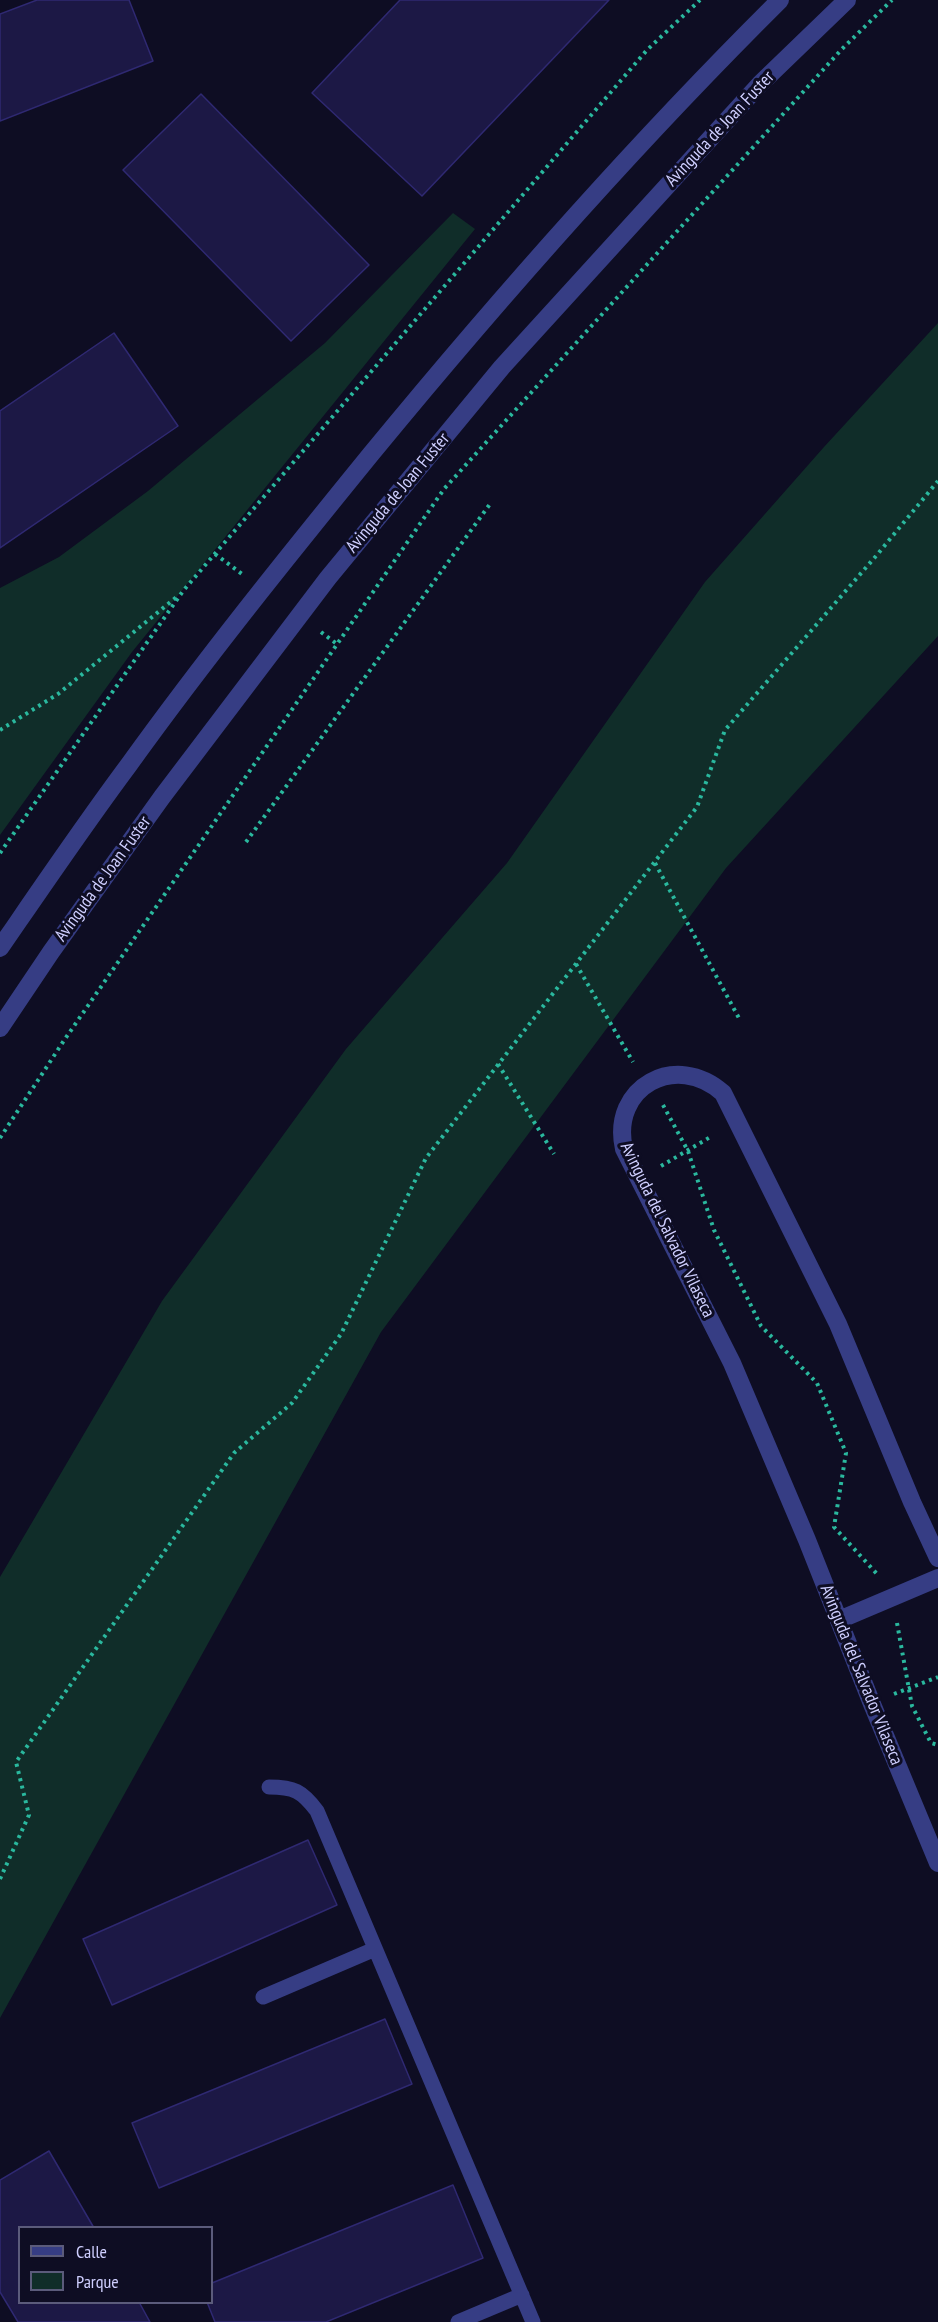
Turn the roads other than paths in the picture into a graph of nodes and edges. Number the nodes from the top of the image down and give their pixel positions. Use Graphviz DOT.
graph roads {
  1 [pos="780,0"];
  2 [pos="847,0"];
  3 [pos="0,948"];
  4 [pos="0,1028"];
  5 [pos="938,1558"];
  6 [pos="938,1578"];
  7 [pos="839,1620"];
  8 [pos="269,1786"];
  9 [pos="938,1863"];
  10 [pos="375,1949"];
  11 [pos="263,1997"];
  12 [pos="522,2295"];
  13 [pos="458,2322"];
  14 [pos="533,2322"];
  1 -- 3 [label="street"];
  2 -- 4 [label="street, Avinguda de Joan Fuster"];
  5 -- 7 [label="street, Avinguda del Salvador Vilaseca"];
  6 -- 7 [label="street"];
  7 -- 9 [label="street, Avinguda del Salvador Vilaseca"];
  8 -- 10 [label="lane"];
  10 -- 11 [label="lane"];
  10 -- 12 [label="lane"];
  12 -- 13 [label="lane"];
  12 -- 14 [label="lane"];
}
